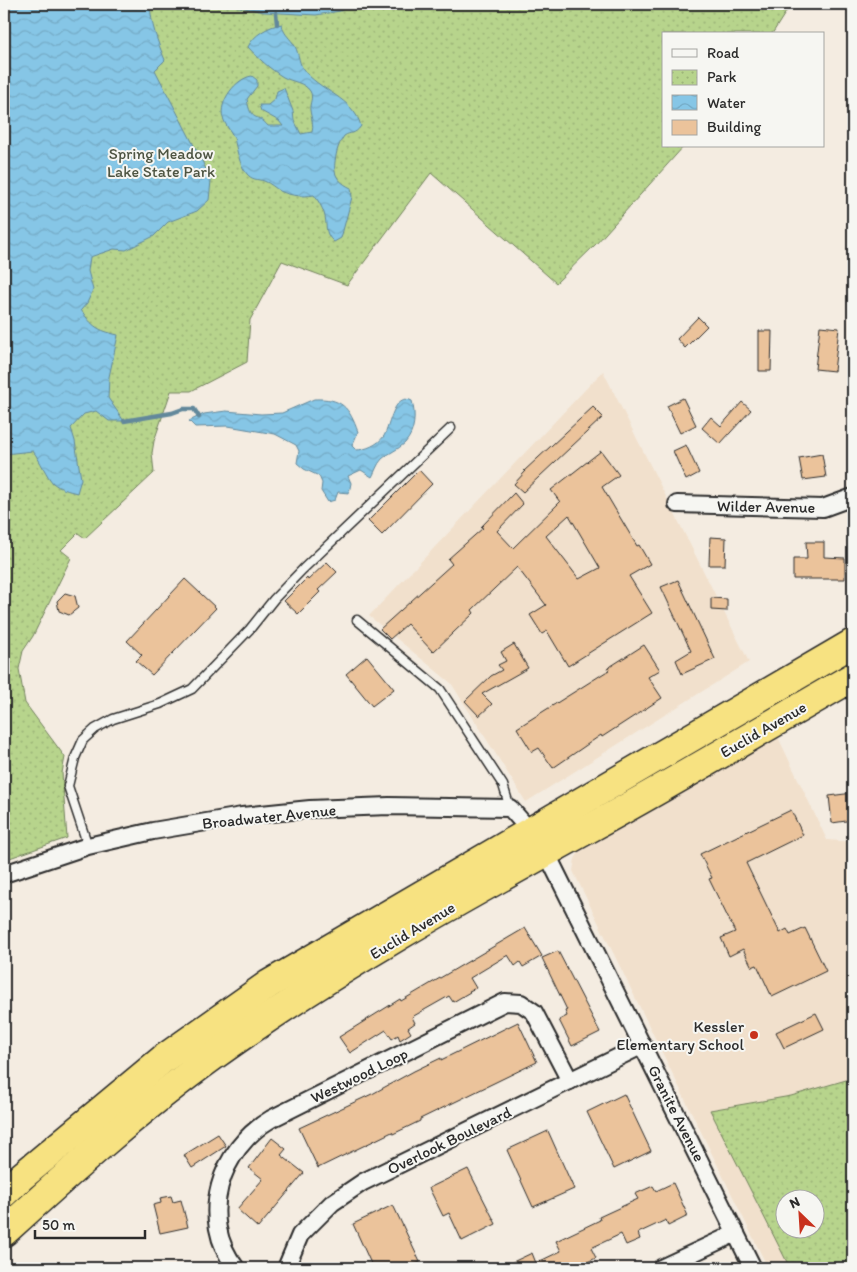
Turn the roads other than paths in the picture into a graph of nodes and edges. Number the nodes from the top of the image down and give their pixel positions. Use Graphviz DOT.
graph roads {
  1 [pos="451,428"];
  2 [pos="853,497"];
  3 [pos="677,504"];
  4 [pos="357,620"];
  5 [pos="853,643"];
  6 [pos="853,677"];
  7 [pos="510,808"];
  8 [pos="539,842"];
  9 [pos="88,846"];
  10 [pos="4,874"];
  11 [pos="643,1045"];
  12 [pos="570,1081"];
  13 [pos="4,1193"];
  14 [pos="4,1232"];
  15 [pos="736,1233"];
  16 [pos="236,1268"];
  17 [pos="286,1268"];
  18 [pos="662,1268"];
  19 [pos="753,1268"];
  1 -- 9 [label="lane"];
  2 -- 3 [label="street, Wilder Avenue"];
  4 -- 7 [label="lane"];
  5 -- 8 [label="highway, Euclid Avenue"];
  6 -- 8 [label="highway, Euclid Avenue"];
  7 -- 8 [label="street"];
  7 -- 9 [label="street, Broadwater Avenue"];
  8 -- 11 [label="street, Granite Avenue"];
  8 -- 13 [label="highway, Euclid Avenue"];
  8 -- 14 [label="highway, Euclid Avenue"];
  9 -- 10 [label="street, Broadwater Avenue"];
  11 -- 12 [label="street, Overlook Boulevard"];
  11 -- 15 [label="street, Granite Avenue"];
  12 -- 16 [label="street, Westwood Loop"];
  12 -- 17 [label="street, Overlook Boulevard"];
  15 -- 18 [label="street"];
  15 -- 19 [label="street, Granite Avenue"];
}
